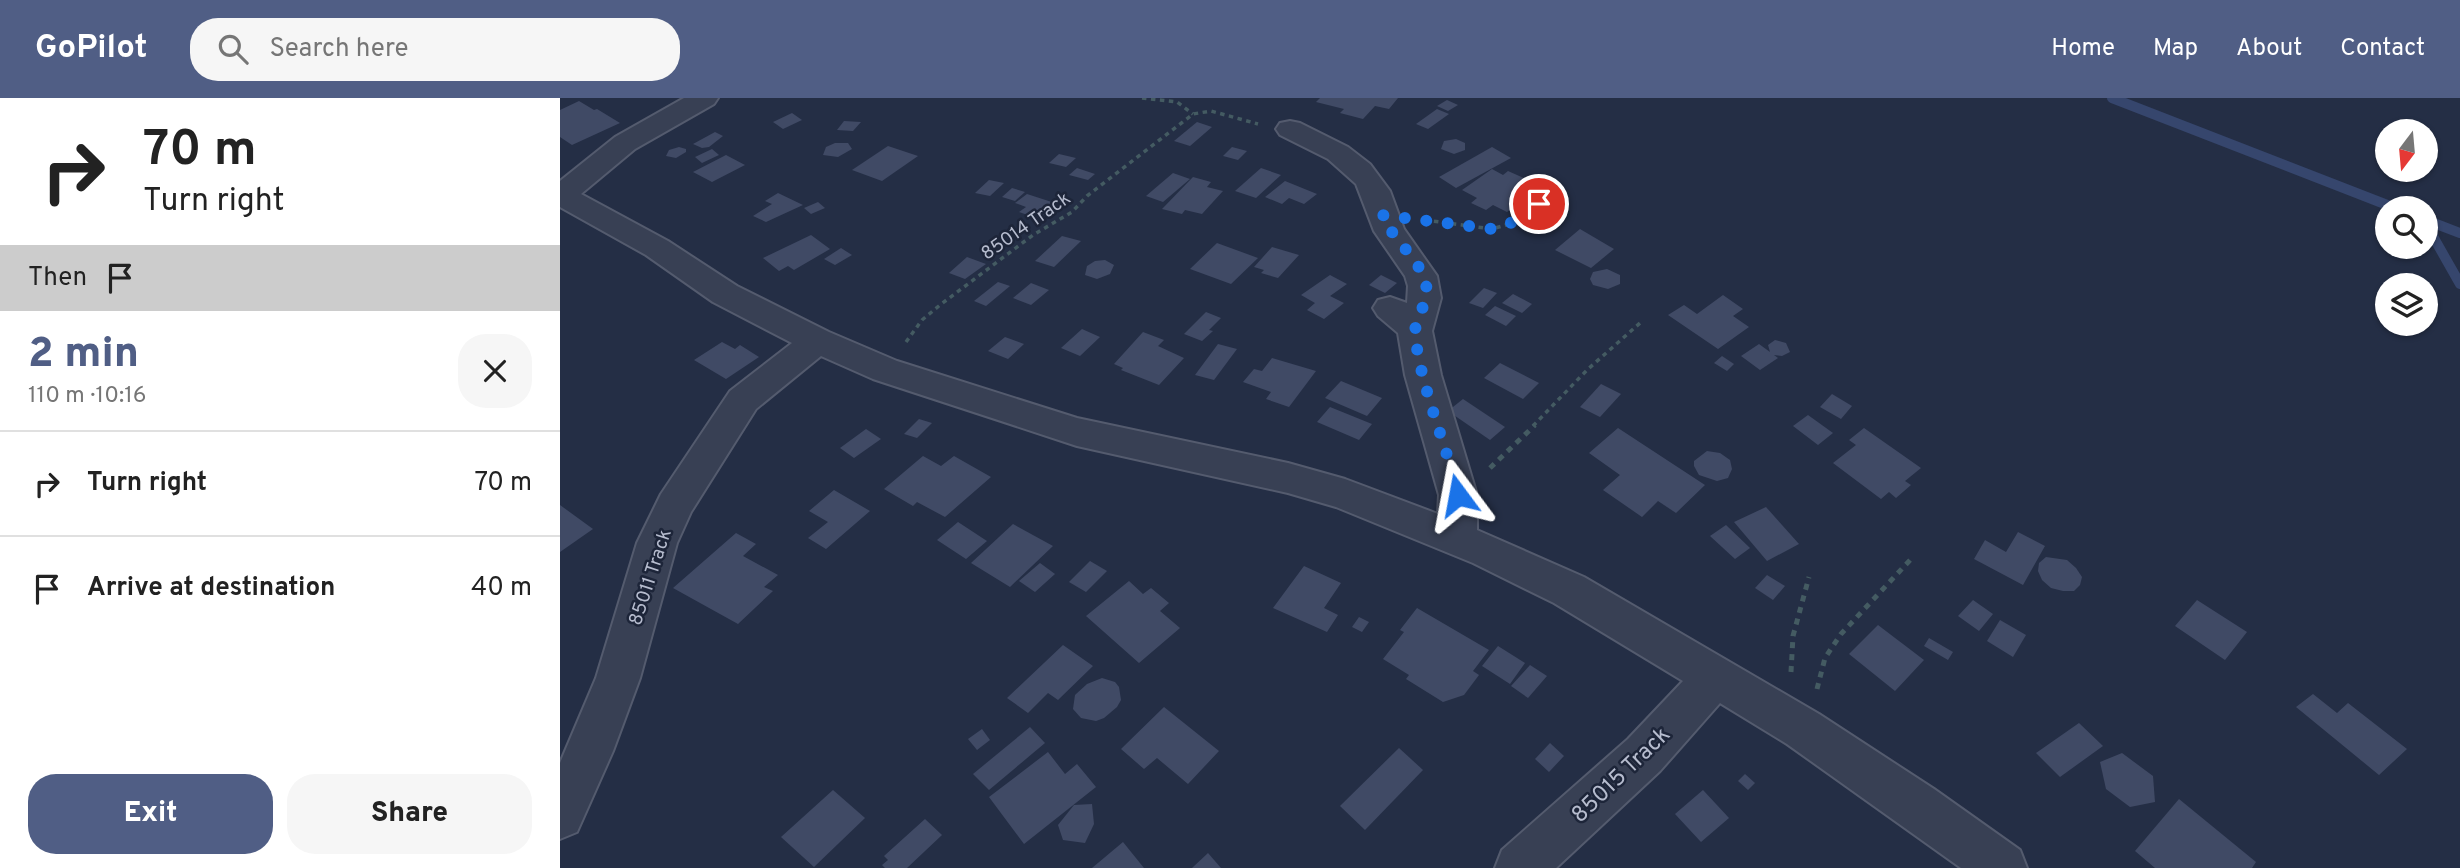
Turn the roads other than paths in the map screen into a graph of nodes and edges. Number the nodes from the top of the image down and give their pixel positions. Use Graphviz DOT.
graph roads {
  1 [pos="704,98"];
  2 [pos="1290,130"];
  3 [pos="560,196"];
  4 [pos="817,341"];
  5 [pos="1457,538"];
  6 [pos="1716,676"];
  7 [pos="560,815"];
  8 [pos="1520,868"];
  9 [pos="2003,868"];
  1 -- 3 [label="street"];
  2 -- 5 [label="street"];
  3 -- 4 [label="street"];
  4 -- 5 [label="street"];
  4 -- 7 [label="street, 85011 Track"];
  5 -- 6 [label="street"];
  6 -- 8 [label="street, 85015 Track"];
  6 -- 9 [label="street"];
}
